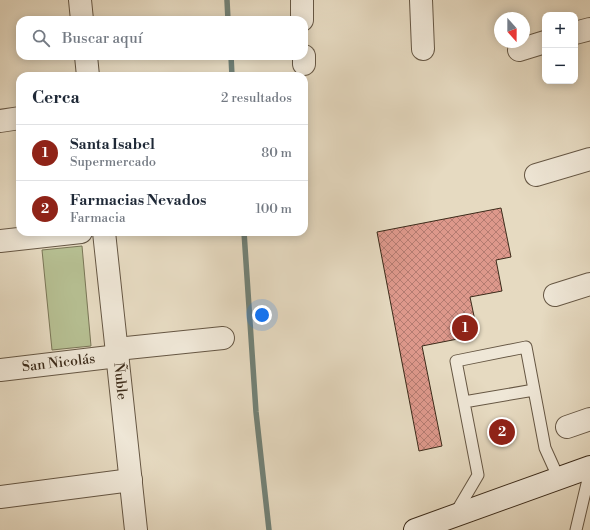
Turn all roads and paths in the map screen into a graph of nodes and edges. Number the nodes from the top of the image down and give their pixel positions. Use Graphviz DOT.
graph roads {
  1 [pos="80,0"];
  2 [pos="302,0"];
  3 [pos="421,0"];
  4 [pos="82,16"];
  5 [pos="302,16"];
  6 [pos="590,29"];
  7 [pos="578,32"];
  8 [pos="542,43"];
  9 [pos="423,49"];
  10 [pos="519,50"];
  11 [pos="86,60"];
  12 [pos="88,72"];
  13 [pos="16,119"];
  14 [pos="0,121"];
  15 [pos="590,159"];
  16 [pos="536,175"];
  17 [pos="45,236"];
  18 [pos="104,236"];
  19 [pos="0,241"];
  20 [pos="590,284"];
  21 [pos="555,295"];
  22 [pos="223,338"];
  23 [pos="117,352"];
  24 [pos="0,370"];
  25 [pos="534,390"];
  26 [pos="464,402"];
  27 [pos="590,419"];
  28 [pos="567,427"];
  29 [pos="590,467"];
  30 [pos="590,471"];
  31 [pos="559,479"];
  32 [pos="131,480"];
  33 [pos="0,497"];
  34 [pos="454,516"];
  35 [pos="136,530"];
  36 [pos="415,530"];
  37 [pos="576,530"];
  1 -- 4 [label="street"];
  2 -- 5 [label="street"];
  3 -- 9 [label="street"];
  6 -- 7 [label="street"];
  8 -- 10 [label="street"];
  11 -- 12 [label="street"];
  13 -- 14 [label="street"];
  15 -- 16 [label="street"];
  17 -- 19 [label="street"];
  18 -- 23 [label="street, Ñuble"];
  20 -- 21 [label="street"];
  22 -- 23 [label="street, San Nicolás"];
  23 -- 24 [label="street, San Nicolás"];
  23 -- 32 [label="street, Ñuble"];
  25 -- 26 [label="lane"];
  25 -- 26 [label="lane"];
  25 -- 31 [label="lane"];
  26 -- 34 [label="lane"];
  27 -- 28 [label="street"];
  29 -- 31 [label="street"];
  30 -- 37 [label="lane"];
  31 -- 34 [label="street"];
  32 -- 33 [label="street"];
  32 -- 35 [label="street, Ñuble"];
  34 -- 36 [label="street"];
}
